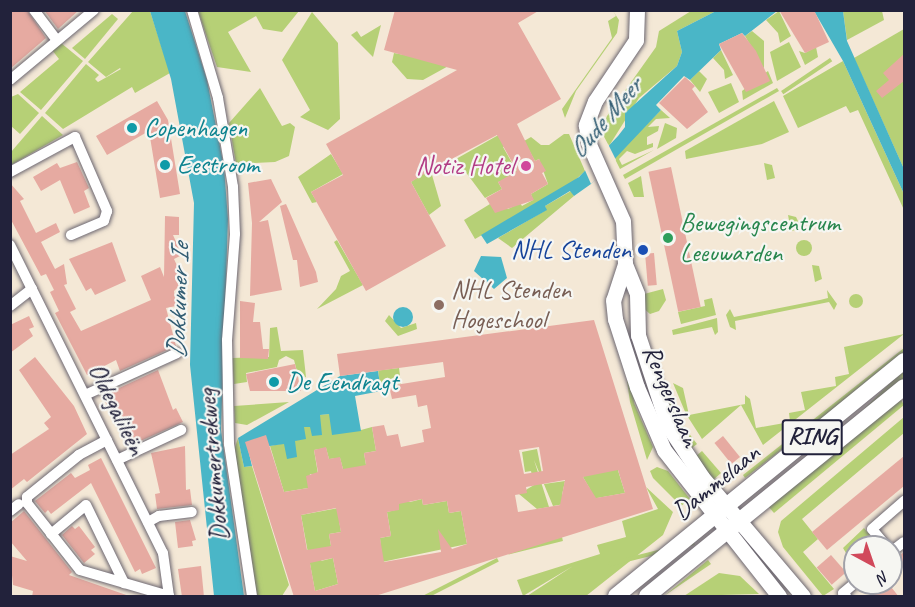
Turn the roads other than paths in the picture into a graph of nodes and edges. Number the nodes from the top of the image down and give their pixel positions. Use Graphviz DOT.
graph roads {
  1 [pos="34,10"];
  2 [pos="94,10"];
  3 [pos="192,10"];
  4 [pos="637,10"];
  5 [pos="57,40"];
  6 [pos="11,78"];
  7 [pos="10,172"];
  8 [pos="70,235"];
  9 [pos="10,245"];
  10 [pos="625,264"];
  11 [pos="32,289"];
  12 [pos="10,306"];
  13 [pos="177,353"];
  14 [pos="904,362"];
  15 [pos="652,382"];
  16 [pos="637,387"];
  17 [pos="904,387"];
  18 [pos="85,395"];
  19 [pos="181,430"];
  20 [pos="107,440"];
  21 [pos="117,460"];
  22 [pos="904,501"];
  23 [pos="18,505"];
  24 [pos="721,511"];
  25 [pos="192,512"];
  26 [pos="148,522"];
  27 [pos="734,526"];
  28 [pos="51,534"];
  29 [pos="877,535"];
  30 [pos="124,583"];
  31 [pos="169,596"];
  32 [pos="252,597"];
  33 [pos="616,597"];
  34 [pos="647,597"];
  35 [pos="779,597"];
  36 [pos="802,597"];
  1 -- 5 [label="street"];
  2 -- 5 [label="street"];
  3 -- 32 [label="street, Dokkumertrekweg"];
  4 -- 10 [label="street, Rengerslaan"];
  5 -- 6 [label="street"];
  7 -- 8 [label="street"];
  9 -- 11 [label="street, Oldegalileën"];
  10 -- 15 [label="street, Rengerslaan"];
  10 -- 16 [label="street, Rengerslaan"];
  11 -- 12 [label="street"];
  11 -- 18 [label="street, Oldegalileën"];
  13 -- 18 [label="street"];
  14 -- 24 [label="main road, Dammelaan / RING"];
  15 -- 16 [label="street"];
  15 -- 24 [label="street, Rengerslaan"];
  16 -- 24 [label="street, Rengerslaan"];
  17 -- 27 [label="main road, Dammelaan / RING"];
  18 -- 20 [label="street, Oldegalileën"];
  19 -- 21 [label="street"];
  20 -- 21 [label="street, Oldegalileën"];
  20 -- 23 [label="street"];
  21 -- 26 [label="street, Oldegalileën"];
  22 -- 29 [label="street"];
  23 -- 28 [label="street"];
  24 -- 27 [label="street, Rengerslaan"];
  24 -- 33 [label="main road, Dammelaan / RING"];
  25 -- 26 [label="street"];
  26 -- 31 [label="street, Oldegalileën"];
  27 -- 34 [label="main road, Dammelaan / RING"];
  27 -- 35 [label="street"];
  27 -- 36 [label="street"];
  28 -- 30 [label="street"];
  28 -- 30 [label="street"];
  30 -- 31 [label="street"];
}
